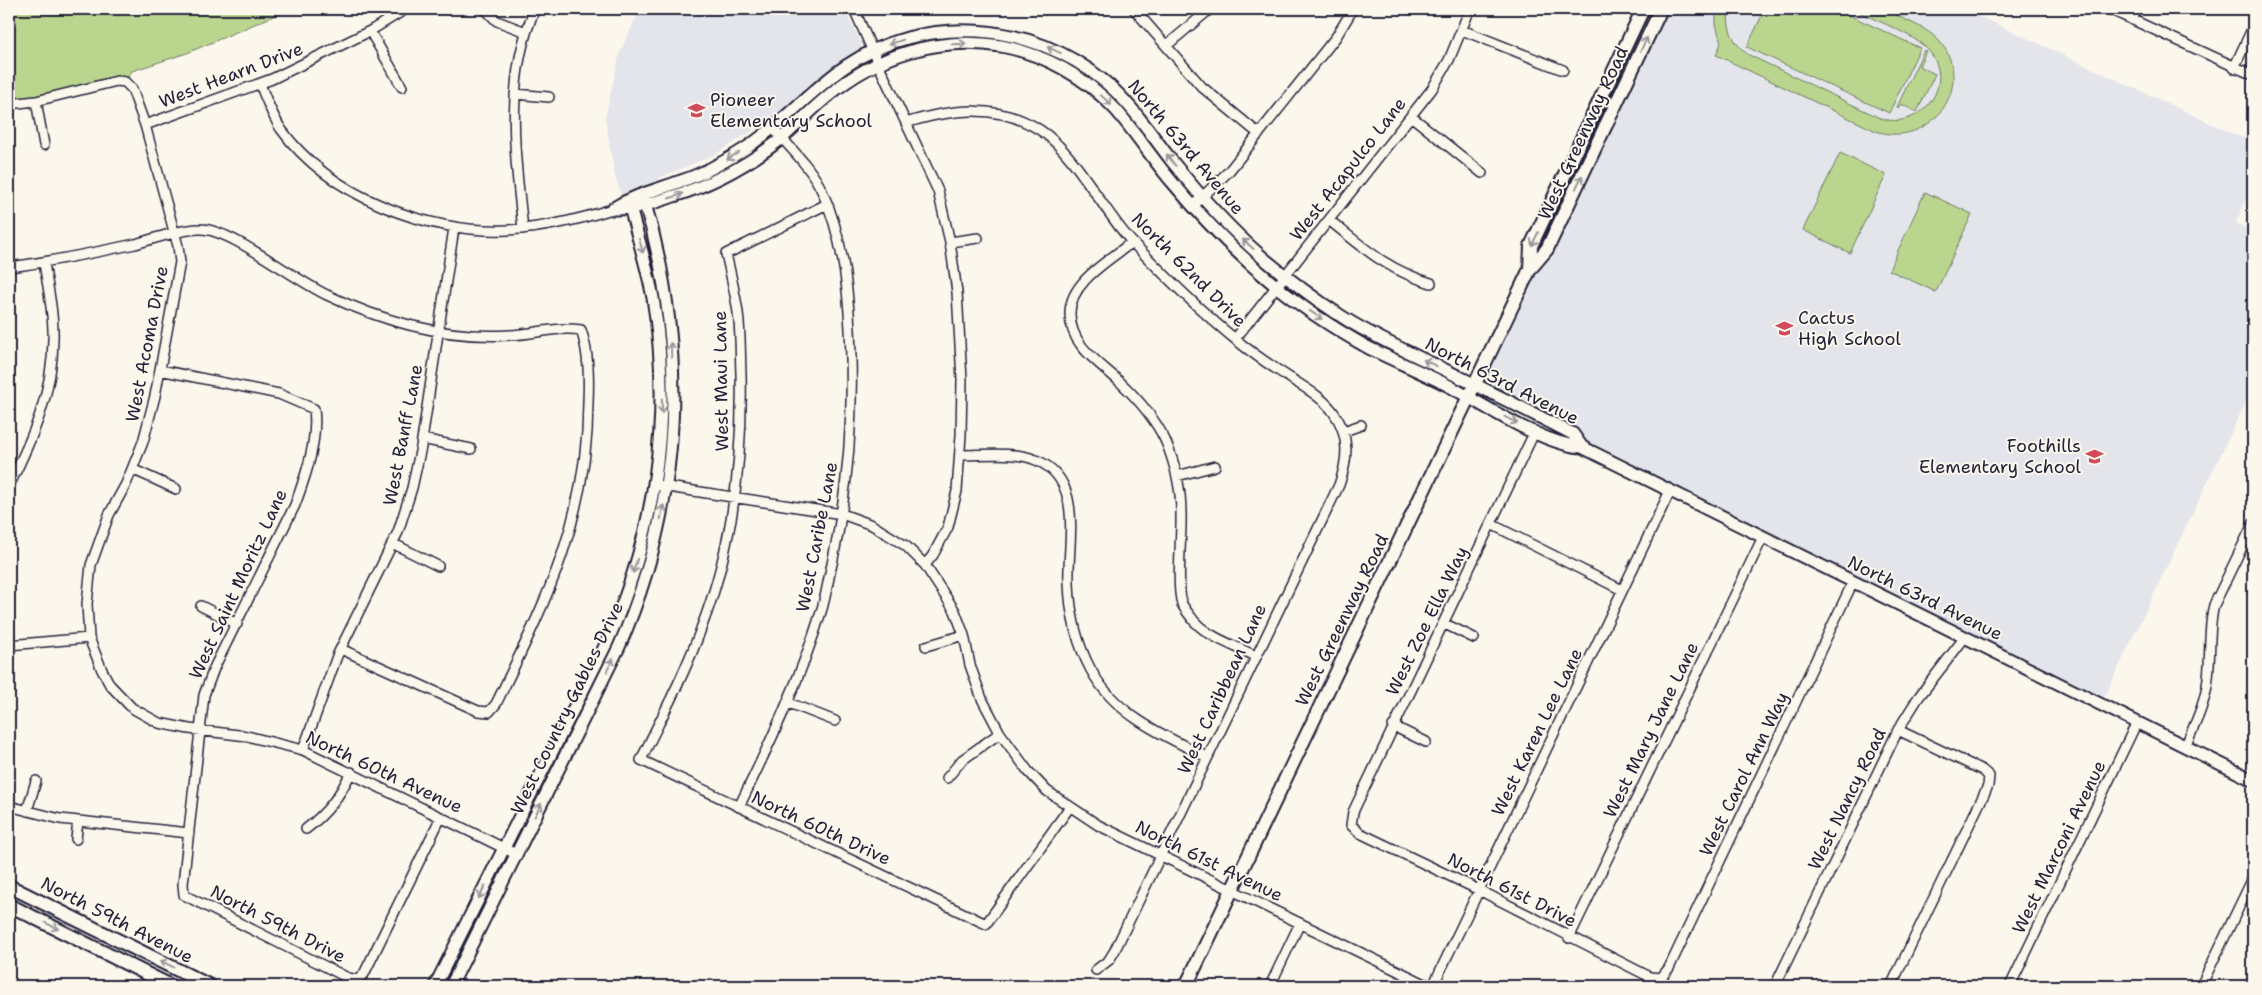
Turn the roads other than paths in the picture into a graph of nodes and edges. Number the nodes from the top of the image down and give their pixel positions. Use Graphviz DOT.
graph roads {
  1 [pos="406,9"];
  2 [pos="485,9"];
  3 [pos="535,9"];
  4 [pos="854,9"];
  5 [pos="1134,9"];
  6 [pos="1210,9"];
  7 [pos="1353,9"];
  8 [pos="1470,9"];
  9 [pos="1643,9"];
  10 [pos="1661,9"];
  11 [pos="2109,9"];
  12 [pos="2137,9"];
  13 [pos="2132,20"];
  14 [pos="2253,27"];
  15 [pos="1462,30"];
  16 [pos="370,31"];
  17 [pos="526,32"];
  18 [pos="1166,46"];
  19 [pos="874,50"];
  20 [pos="878,63"];
  21 [pos="1615,68"];
  22 [pos="2234,68"];
  23 [pos="1563,70"];
  24 [pos="2253,75"];
  25 [pos="831,77"];
  26 [pos="1627,80"];
  27 [pos="260,84"];
  28 [pos="402,87"];
  29 [pos="839,88"];
  30 [pos="515,94"];
  31 [pos="549,97"];
  32 [pos="36,101"];
  33 [pos="9,104"];
  34 [pos="1411,116"];
  35 [pos="906,123"];
  36 [pos="146,125"];
  37 [pos="773,128"];
  38 [pos="1259,134"];
  39 [pos="782,138"];
  40 [pos="44,145"];
  41 [pos="1482,173"];
  42 [pos="642,194"];
  43 [pos="1202,197"];
  44 [pos="630,204"];
  45 [pos="827,204"];
  46 [pos="645,206"];
  47 [pos="1192,206"];
  48 [pos="612,209"];
  49 [pos="1329,220"];
  50 [pos="454,228"];
  51 [pos="523,228"];
  52 [pos="175,234"];
  53 [pos="978,238"];
  54 [pos="950,242"];
  55 [pos="1132,242"];
  56 [pos="44,263"];
  57 [pos="9,267"];
  58 [pos="1530,269"];
  59 [pos="1285,275"];
  60 [pos="1431,283"];
  61 [pos="1276,286"];
  62 [pos="438,331"];
  63 [pos="1235,339"];
  64 [pos="160,370"];
  65 [pos="1474,384"];
  66 [pos="1468,397"];
  67 [pos="1362,425"];
  68 [pos="1344,431"];
  69 [pos="1535,431"];
  70 [pos="422,439"];
  71 [pos="1582,447"];
  72 [pos="471,449"];
  73 [pos="960,455"];
  74 [pos="1215,466"];
  75 [pos="132,469"];
  76 [pos="1177,476"];
  77 [pos="655,485"];
  78 [pos="9,486"];
  79 [pos="667,487"];
  80 [pos="176,489"];
  81 [pos="1670,491"];
  82 [pos="736,498"];
  83 [pos="842,514"];
  84 [pos="1491,524"];
  85 [pos="2253,524"];
  86 [pos="1763,537"];
  87 [pos="392,543"];
  88 [pos="925,565"];
  89 [pos="438,566"];
  90 [pos="1854,582"];
  91 [pos="1622,590"];
  92 [pos="201,606"];
  93 [pos="1443,623"];
  94 [pos="237,624"];
  95 [pos="964,635"];
  96 [pos="1965,637"];
  97 [pos="89,638"];
  98 [pos="1474,638"];
  99 [pos="9,645"];
  100 [pos="926,646"];
  101 [pos="341,649"];
  102 [pos="1255,656"];
  103 [pos="788,703"];
  104 [pos="835,721"];
  105 [pos="2137,722"];
  106 [pos="1393,726"];
  107 [pos="200,730"];
  108 [pos="1898,730"];
  109 [pos="1000,733"];
  110 [pos="1426,742"];
  111 [pos="2185,746"];
  112 [pos="303,750"];
  113 [pos="1208,757"];
  114 [pos="641,760"];
  115 [pos="351,772"];
  116 [pos="947,778"];
  117 [pos="2253,780"];
  118 [pos="36,781"];
  119 [pos="9,806"];
  120 [pos="739,807"];
  121 [pos="1069,808"];
  122 [pos="27,811"];
  123 [pos="441,817"];
  124 [pos="78,821"];
  125 [pos="1351,825"];
  126 [pos="306,829"];
  127 [pos="189,833"];
  128 [pos="76,839"];
  129 [pos="504,848"];
  130 [pos="516,854"];
  131 [pos="1161,855"];
  132 [pos="2253,878"];
  133 [pos="9,886"];
  134 [pos="1232,889"];
  135 [pos="1479,890"];
  136 [pos="184,895"];
  137 [pos="9,905"];
  138 [pos="1300,922"];
  139 [pos="1569,938"];
  140 [pos="1096,970"];
  141 [pos="1661,978"];
  142 [pos="171,986"];
  143 [pos="210,986"];
  144 [pos="435,986"];
  145 [pos="450,986"];
  146 [pos="1186,986"];
  147 [pos="1270,986"];
  148 [pos="1429,986"];
  149 [pos="1433,986"];
  150 [pos="1775,986"];
  151 [pos="1891,986"];
  152 [pos="2010,986"];
  153 [pos="2201,986"];
  1 -- 16 [label="street, West Hearn Drive"];
  2 -- 17 [label="street"];
  3 -- 17 [label="street"];
  4 -- 19 [label="street"];
  5 -- 18 [label="street"];
  6 -- 18 [label="street"];
  7 -- 38 [label="street"];
  8 -- 15 [label="street, West Acapulco Lane"];
  9 -- 21 [label="main road, West Greenway Road"];
  26 -- 10 [label="main road, West Greenway Road, one-way"];
  11 -- 13 [label="street"];
  12 -- 13 [label="street"];
  13 -- 22 [label="street"];
  14 -- 22 [label="street"];
  15 -- 23 [label="street"];
  15 -- 34 [label="street, West Acapulco Lane"];
  16 -- 27 [label="street, West Hearn Drive"];
  16 -- 28 [label="street"];
  17 -- 30 [label="street"];
  18 -- 38 [label="street"];
  19 -- 20 [label="street"];
  19 -- 25 [label="street, North 63rd Avenue"];
  43 -- 19 [label="street, North 63rd Avenue, one-way"];
  20 -- 29 [label="street, North 63rd Avenue"];
  20 -- 35 [label="street"];
  20 -- 47 [label="street, North 63rd Avenue, one-way"];
  21 -- 26 [label="main road"];
  21 -- 58 [label="main road, West Greenway Road, one-way"];
  22 -- 24 [label="street"];
  25 -- 29 [label="street"];
  25 -- 37 [label="street, North 63rd Avenue"];
  58 -- 26 [label="main road, West Greenway Road, one-way"];
  27 -- 36 [label="street, West Hearn Drive"];
  27 -- 50 [label="street, North 63rd Avenue"];
  29 -- 39 [label="street, North 63rd Avenue"];
  30 -- 31 [label="street"];
  30 -- 51 [label="street"];
  32 -- 33 [label="street"];
  32 -- 36 [label="street, West Acoma Drive"];
  32 -- 40 [label="street"];
  34 -- 41 [label="street"];
  34 -- 49 [label="street, West Acapulco Lane"];
  35 -- 54 [label="street"];
  35 -- 55 [label="street, North 62nd Drive"];
  36 -- 52 [label="street, West Acoma Drive"];
  37 -- 39 [label="street, West Caribe Lane"];
  37 -- 42 [label="street, North 63rd Avenue, one-way"];
  38 -- 43 [label="street"];
  39 -- 45 [label="street, West Caribe Lane"];
  46 -- 39 [label="street, North 63rd Avenue, one-way"];
  42 -- 44 [label="street, North 63rd Avenue"];
  42 -- 46 [label="street, West Country Gables Drive"];
  43 -- 47 [label="street"];
  59 -- 43 [label="street, North 63rd Avenue, one-way"];
  44 -- 46 [label="street, North 63rd Avenue"];
  44 -- 48 [label="street, North 63rd Avenue"];
  44 -- 77 [label="street, West Country Gables Drive, one-way"];
  45 -- 82 [label="street, West Maui Lane"];
  45 -- 83 [label="street, West Caribe Lane"];
  79 -- 46 [label="street, West Country Gables Drive, one-way"];
  47 -- 61 [label="street, North 63rd Avenue"];
  48 -- 51 [label="street, North 63rd Avenue"];
  49 -- 59 [label="street, West Acapulco Lane"];
  49 -- 60 [label="street"];
  50 -- 51 [label="street, North 63rd Avenue"];
  50 -- 62 [label="street, West Banff Lane"];
  52 -- 56 [label="street"];
  52 -- 62 [label="street"];
  52 -- 64 [label="street, West Acoma Drive"];
  53 -- 54 [label="street"];
  54 -- 73 [label="street"];
  55 -- 63 [label="street, North 62nd Drive"];
  55 -- 76 [label="street"];
  56 -- 57 [label="street"];
  56 -- 78 [label="street"];
  58 -- 65 [label="main road, West Greenway Road"];
  59 -- 61 [label="street, West Acapulco Lane"];
  65 -- 59 [label="street, North 63rd Avenue, one-way"];
  61 -- 63 [label="street, West Acapulco Lane"];
  61 -- 66 [label="street, North 63rd Avenue, one-way"];
  62 -- 70 [label="street, West Banff Lane"];
  62 -- 101 [label="street"];
  63 -- 68 [label="street, North 62nd Drive"];
  64 -- 75 [label="street, West Acoma Drive"];
  64 -- 94 [label="street, West Saint Moritz Lane"];
  65 -- 66 [label="main road, West Greenway Road"];
  65 -- 71 [label="street, North 63rd Avenue"];
  66 -- 69 [label="street, North 63rd Avenue, one-way"];
  66 -- 134 [label="main road, West Greenway Road"];
  67 -- 68 [label="street"];
  68 -- 102 [label="street, West Caribbean Lane"];
  69 -- 71 [label="street, North 63rd Avenue"];
  69 -- 84 [label="street, West Zoe Ella Way"];
  70 -- 72 [label="street"];
  70 -- 87 [label="street, West Banff Lane"];
  71 -- 81 [label="street, North 63rd Avenue"];
  73 -- 88 [label="street"];
  73 -- 113 [label="street"];
  74 -- 76 [label="street"];
  75 -- 80 [label="street"];
  75 -- 97 [label="street, West Acoma Drive"];
  76 -- 102 [label="street"];
  77 -- 79 [label="street, North 61st Avenue"];
  77 -- 129 [label="street, West Country Gables Drive, one-way"];
  79 -- 82 [label="street, North 61st Avenue"];
  130 -- 79 [label="street, West Country Gables Drive, one-way"];
  81 -- 86 [label="street, North 63rd Avenue"];
  81 -- 91 [label="street, West Karen Lee Lane"];
  82 -- 83 [label="street, North 61st Avenue"];
  82 -- 114 [label="street, West Maui Lane"];
  83 -- 88 [label="street, North 61st Avenue"];
  83 -- 103 [label="street, West Caribe Lane"];
  84 -- 91 [label="street"];
  84 -- 93 [label="street, West Zoe Ella Way"];
  85 -- 111 [label="street"];
  86 -- 90 [label="street, North 63rd Avenue"];
  86 -- 139 [label="street, West Mary Jane Lane"];
  87 -- 89 [label="street"];
  87 -- 101 [label="street, West Banff Lane"];
  88 -- 95 [label="street, North 61st Avenue"];
  90 -- 96 [label="street, North 63rd Avenue"];
  90 -- 141 [label="street, West Carol Ann Way"];
  91 -- 135 [label="street, West Karen Lee Lane"];
  92 -- 94 [label="street"];
  93 -- 98 [label="street"];
  93 -- 106 [label="street, West Zoe Ella Way"];
  94 -- 107 [label="street, West Saint Moritz Lane"];
  95 -- 100 [label="street"];
  95 -- 109 [label="street, North 61st Avenue"];
  96 -- 105 [label="street, North 63rd Avenue"];
  96 -- 108 [label="street, West Nancy Road"];
  97 -- 99 [label="street"];
  97 -- 107 [label="street, North 60th Avenue"];
  101 -- 112 [label="street, West Banff Lane"];
  102 -- 113 [label="street, West Caribbean Lane"];
  103 -- 104 [label="street"];
  103 -- 120 [label="street, West Caribe Lane"];
  105 -- 111 [label="street, North 63rd Avenue"];
  105 -- 152 [label="street, West Marconi Avenue"];
  106 -- 110 [label="street"];
  106 -- 125 [label="street, West Zoe Ella Way"];
  107 -- 112 [label="street, North 60th Avenue"];
  107 -- 127 [label="street, West Saint Moritz Lane"];
  108 -- 150 [label="street, West Nancy Road"];
  108 -- 151 [label="street"];
  109 -- 116 [label="street"];
  109 -- 121 [label="street, North 61st Avenue"];
  111 -- 117 [label="street, North 63rd Avenue"];
  112 -- 115 [label="street, North 60th Avenue"];
  113 -- 131 [label="street, West Caribbean Lane"];
  114 -- 120 [label="street, North 60th Drive"];
  115 -- 123 [label="street, North 60th Avenue"];
  115 -- 126 [label="street"];
  118 -- 122 [label="street"];
  119 -- 122 [label="street"];
  120 -- 121 [label="street, North 60th Drive"];
  121 -- 131 [label="street, North 61st Avenue"];
  122 -- 124 [label="street"];
  123 -- 129 [label="street, North 60th Avenue"];
  123 -- 136 [label="street, North 59th Drive"];
  124 -- 127 [label="street"];
  124 -- 128 [label="street"];
  125 -- 135 [label="street, North 61st Drive"];
  127 -- 136 [label="street, West Saint Moritz Lane"];
  129 -- 130 [label="street, North 60th Avenue"];
  129 -- 144 [label="street, West Country Gables Drive, one-way"];
  130 -- 145 [label="street, West Country Gables Drive"];
  131 -- 134 [label="street, North 61st Avenue"];
  131 -- 140 [label="street, West Caribbean Lane"];
  132 -- 153 [label="street"];
  143 -- 133 [label="main road, North 59th Avenue, one-way"];
  134 -- 138 [label="street, North 61st Avenue"];
  134 -- 146 [label="main road, West Greenway Road"];
  135 -- 139 [label="street, North 61st Drive"];
  135 -- 149 [label="street, West Karen Lee Lane"];
  137 -- 142 [label="main road, North 59th Avenue, one-way"];
  138 -- 147 [label="street"];
  138 -- 148 [label="street, North 61st Avenue"];
  139 -- 141 [label="street, North 61st Drive"];
}
